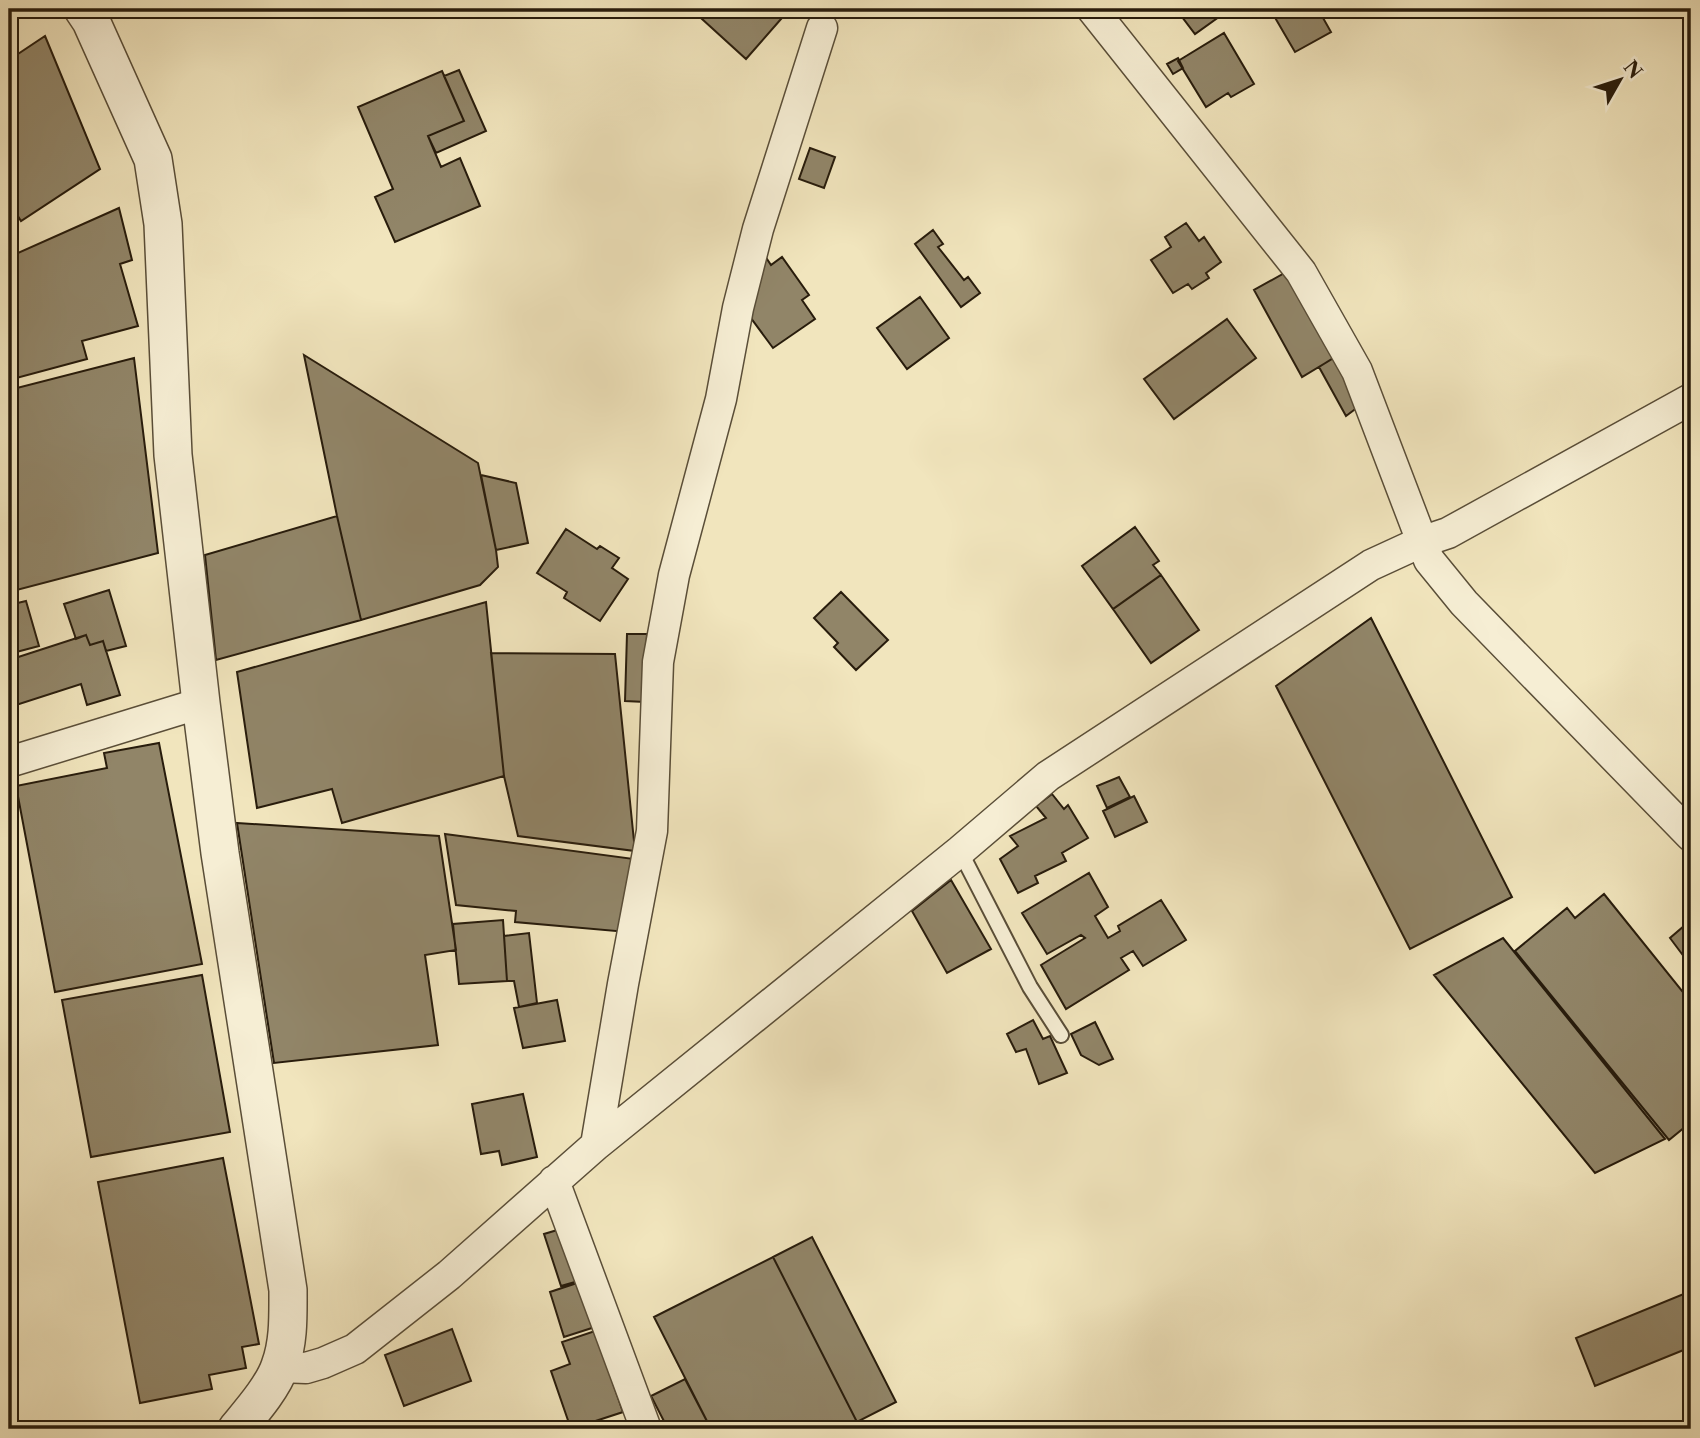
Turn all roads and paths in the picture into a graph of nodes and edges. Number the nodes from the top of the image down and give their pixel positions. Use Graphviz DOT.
graph roads {
  1 [pos="83,9"];
  2 [pos="1092,9"];
  3 [pos="822,28"];
  4 [pos="1691,399"];
  5 [pos="1421,542"];
  6 [pos="201,703"];
  7 [pos="9,762"];
  8 [pos="1691,836"];
  9 [pos="960,851"];
  10 [pos="1061,1035"];
  11 [pos="596,1145"];
  12 [pos="554,1181"];
  13 [pos="280,1367"];
  14 [pos="237,1429"];
  15 [pos="646,1429"];
  1 -- 6 [label="street"];
  2 -- 5 [label="street"];
  3 -- 11 [label="street"];
  4 -- 5 [label="street"];
  5 -- 8 [label="street"];
  5 -- 9 [label="street"];
  6 -- 7 [label="street"];
  6 -- 13 [label="street"];
  9 -- 10 [label="lane"];
  9 -- 11 [label="street"];
  11 -- 12 [label="street"];
  12 -- 13 [label="street"];
  12 -- 15 [label="street"];
  13 -- 14 [label="street"];
}
